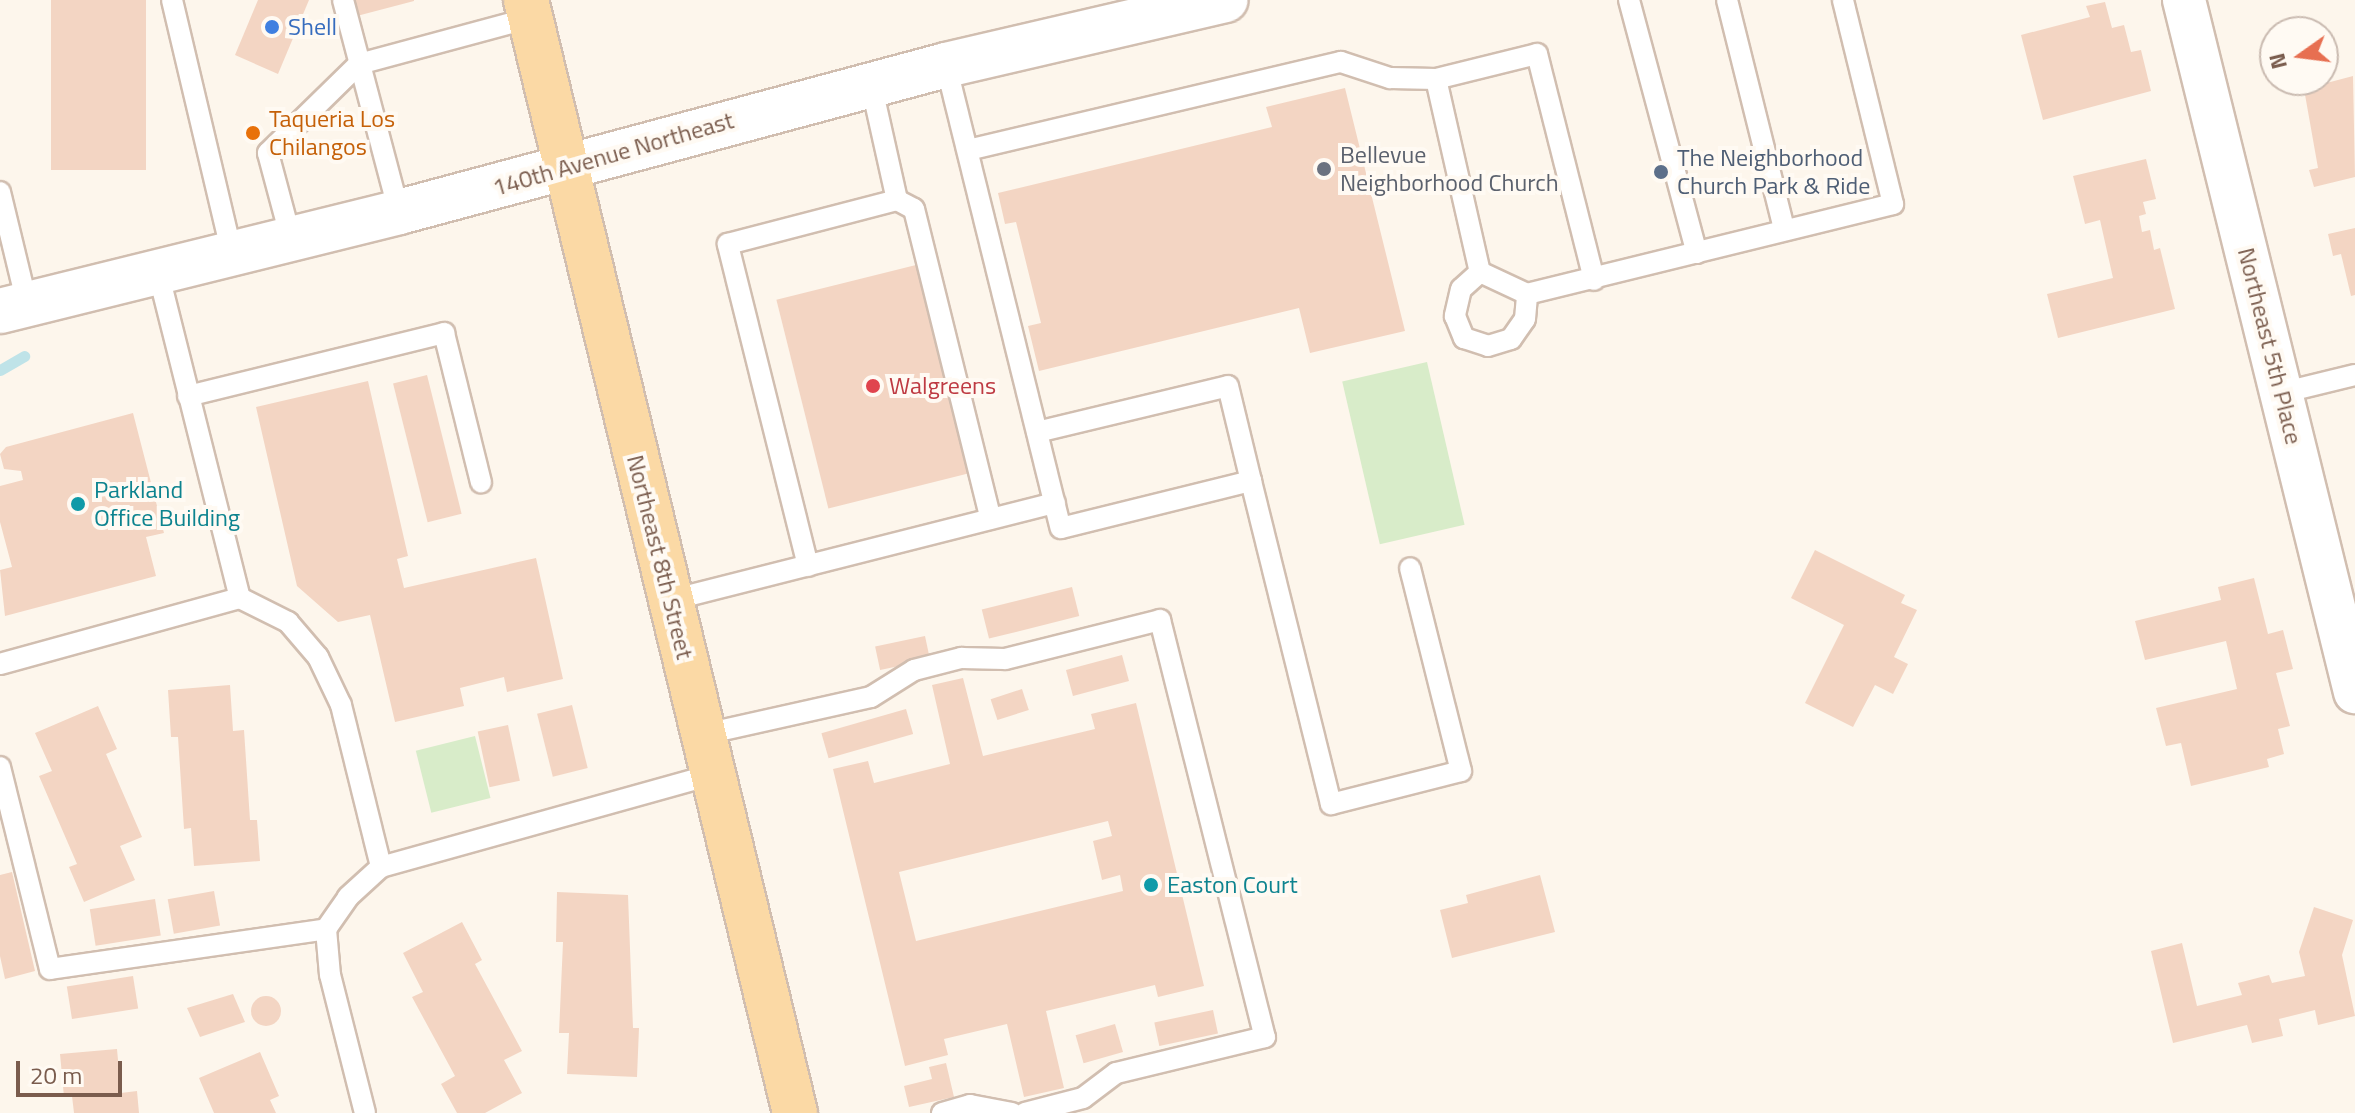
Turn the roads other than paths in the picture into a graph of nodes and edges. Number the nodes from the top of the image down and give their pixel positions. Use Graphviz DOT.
graph roads {
  1 [pos="172,0"];
  2 [pos="343,0"];
  3 [pos="1226,0"];
  4 [pos="1629,0"];
  5 [pos="1727,0"];
  6 [pos="1843,0"];
  7 [pos="2184,0"];
  8 [pos="528,9"];
  9 [pos="359,64"];
  10 [pos="946,65"];
  11 [pos="1436,79"];
  12 [pos="871,84"];
  13 [pos="968,150"];
  14 [pos="565,166"];
  15 [pos="0,192"];
  16 [pos="897,200"];
  17 [pos="399,212"];
  18 [pos="1784,229"];
  19 [pos="291,239"];
  20 [pos="232,253"];
  21 [pos="1697,253"];
  22 [pos="158,272"];
  23 [pos="1480,272"];
  24 [pos="1594,280"];
  25 [pos="1527,294"];
  26 [pos="14,308"];
  27 [pos="2355,375"];
  28 [pos="2281,393"];
  29 [pos="188,396"];
  30 [pos="1037,432"];
  31 [pos="1251,481"];
  32 [pos="481,483"];
  33 [pos="1055,503"];
  34 [pos="991,519"];
  35 [pos="808,566"];
  36 [pos="1410,568"];
  37 [pos="240,598"];
  38 [pos="671,600"];
  39 [pos="0,664"];
  40 [pos="2355,692"];
  41 [pos="710,754"];
  42 [pos="0,767"];
  43 [pos="381,867"];
  44 [pos="326,929"];
  45 [pos="365,1113"];
  46 [pos="795,1113"];
  47 [pos="942,1113"];
  48 [pos="1012,1113"];
  49 [pos="1025,1113"];
  1 -- 20 [label="lane"];
  2 -- 9 [label="lane"];
  3 -- 10 [label="street, 140th Avenue Northeast"];
  4 -- 21 [label="lane"];
  5 -- 18 [label="lane"];
  6 -- 18 [label="lane"];
  7 -- 28 [label="street, Northeast 5th Place"];
  8 -- 9 [label="lane"];
  8 -- 14 [label="main road, Northeast 8th Street"];
  9 -- 17 [label="lane"];
  9 -- 19 [label="lane"];
  10 -- 12 [label="street, 140th Avenue Northeast"];
  10 -- 13 [label="lane"];
  11 -- 13 [label="lane"];
  11 -- 23 [label="lane"];
  11 -- 24 [label="lane"];
  12 -- 14 [label="street, 140th Avenue Northeast"];
  12 -- 16 [label="lane"];
  13 -- 30 [label="lane"];
  14 -- 17 [label="street, 140th Avenue Northeast"];
  14 -- 38 [label="main road, Northeast 8th Street"];
  15 -- 26 [label="lane"];
  16 -- 34 [label="lane"];
  16 -- 35 [label="lane"];
  17 -- 19 [label="street, 140th Avenue Northeast"];
  18 -- 21 [label="lane"];
  19 -- 20 [label="street, 140th Avenue Northeast"];
  20 -- 22 [label="street, 140th Avenue Northeast"];
  21 -- 24 [label="lane"];
  22 -- 26 [label="street, 140th Avenue Northeast"];
  22 -- 29 [label="lane"];
  23 -- 25 [label="lane"];
  23 -- 25 [label="lane"];
  24 -- 25 [label="lane"];
  27 -- 28 [label="lane"];
  28 -- 40 [label="street, Northeast 5th Place"];
  29 -- 32 [label="lane"];
  29 -- 37 [label="lane"];
  30 -- 31 [label="lane"];
  30 -- 33 [label="lane"];
  31 -- 33 [label="lane"];
  31 -- 36 [label="lane"];
  33 -- 34 [label="lane"];
  34 -- 35 [label="lane"];
  35 -- 38 [label="lane"];
  37 -- 39 [label="lane"];
  37 -- 43 [label="lane"];
  38 -- 41 [label="main road, Northeast 8th Street"];
  41 -- 43 [label="lane"];
  41 -- 46 [label="main road, Northeast 8th Street"];
  41 -- 49 [label="lane"];
  42 -- 44 [label="lane"];
  43 -- 44 [label="lane"];
  44 -- 45 [label="lane"];
  47 -- 48 [label="lane"];
}
